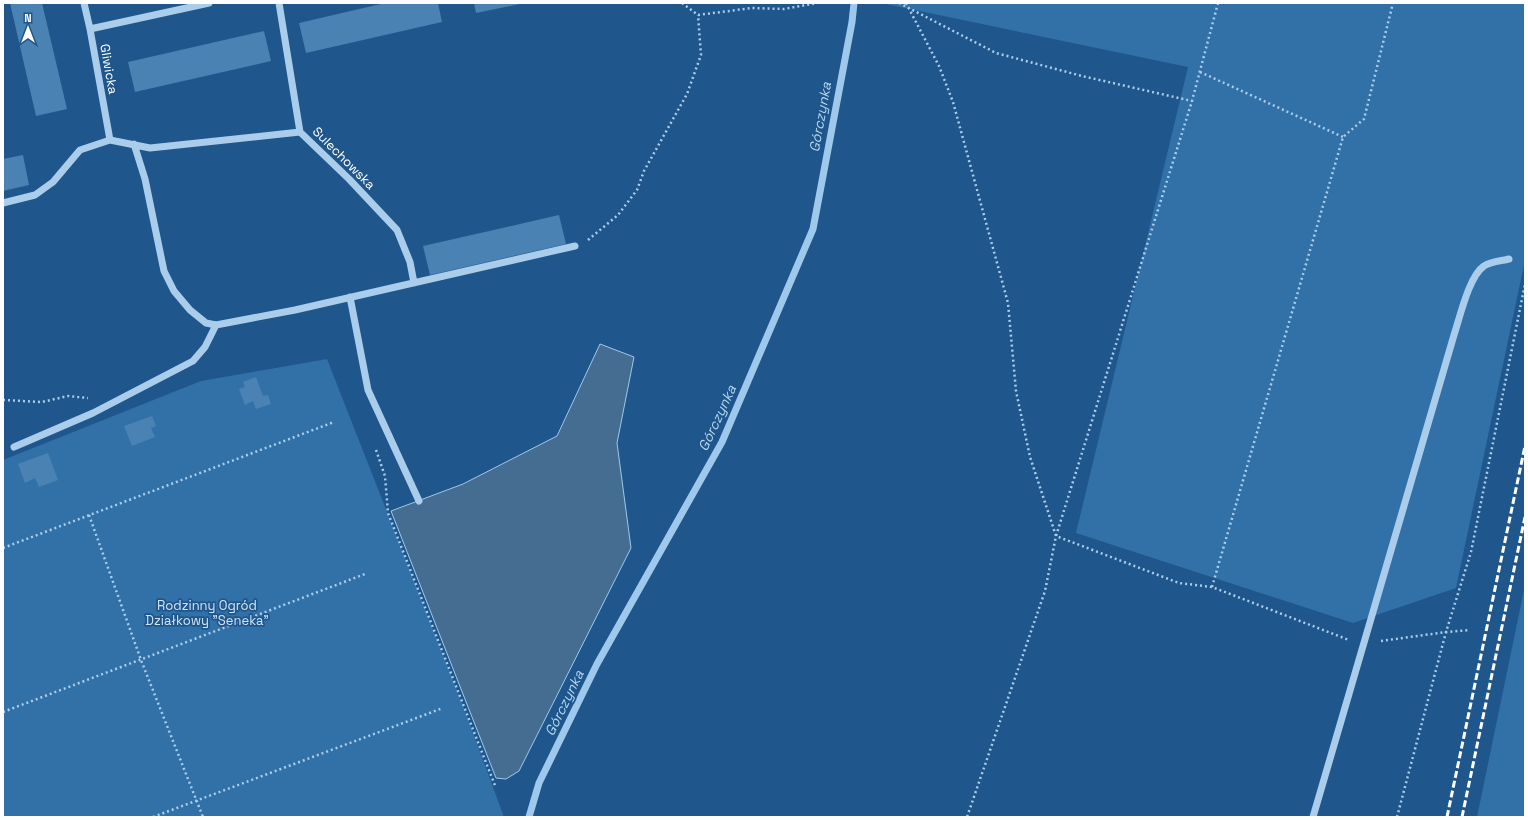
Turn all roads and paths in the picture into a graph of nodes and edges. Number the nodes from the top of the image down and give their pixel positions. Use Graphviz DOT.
graph roads {
  1 [pos="84,3"];
  2 [pos="208,3"];
  3 [pos="279,3"];
  4 [pos="682,3"];
  5 [pos="817,3"];
  6 [pos="899,3"];
  7 [pos="906,3"];
  8 [pos="1218,3"];
  9 [pos="1393,3"];
  10 [pos="908,7"];
  11 [pos="698,15"];
  12 [pos="90,29"];
  13 [pos="1200,72"];
  14 [pos="1192,101"];
  15 [pos="300,132"];
  16 [pos="1343,137"];
  17 [pos="110,140"];
  18 [pos="134,144"];
  19 [pos="3,203"];
  20 [pos="575,246"];
  21 [pos="1509,259"];
  22 [pos="414,283"];
  23 [pos="1525,284"];
  24 [pos="350,297"];
  25 [pos="216,325"];
  26 [pos="3,400"];
  27 [pos="109,405"];
  28 [pos="334,422"];
  29 [pos="14,447"];
  30 [pos="375,447"];
  31 [pos="419,501"];
  32 [pos="89,515"];
  33 [pos="1056,536"];
  34 [pos="3,548"];
  35 [pos="366,574"];
  36 [pos="1212,588"];
  37 [pos="1470,630"];
  38 [pos="1446,632"];
  39 [pos="1364,644"];
  40 [pos="141,660"];
  41 [pos="443,708"];
  42 [pos="3,712"];
  43 [pos="496,788"];
  44 [pos="196,800"];
  45 [pos="153,817"];
  46 [pos="203,817"];
  47 [pos="967,817"];
  48 [pos="1313,817"];
  49 [pos="1397,817"];
  1 -- 12 [label="street, Gliwicka"];
  2 -- 12 [label="street"];
  3 -- 15 [label="street"];
  4 -- 11 [label="path"];
  5 -- 11 [label="path"];
  6 -- 10 [label="path"];
  7 -- 10 [label="path"];
  8 -- 13 [label="path"];
  9 -- 16 [label="path"];
  10 -- 14 [label="path"];
  10 -- 33 [label="path"];
  11 -- 20 [label="path"];
  12 -- 17 [label="street, Gliwicka"];
  13 -- 14 [label="path"];
  13 -- 16 [label="path"];
  14 -- 33 [label="path"];
  15 -- 18 [label="street, Sulechowska"];
  15 -- 22 [label="street, Sulechowska"];
  16 -- 36 [label="path"];
  17 -- 18 [label="street, Sulechowska"];
  17 -- 19 [label="street"];
  18 -- 25 [label="street"];
  20 -- 22 [label="street"];
  21 -- 39 [label="street"];
  22 -- 24 [label="street"];
  23 -- 38 [label="path"];
  24 -- 25 [label="street"];
  24 -- 31 [label="street"];
  25 -- 27 [label="street"];
  26 -- 27 [label="path"];
  27 -- 29 [label="street"];
  28 -- 32 [label="path"];
  30 -- 43 [label="path"];
  32 -- 34 [label="path"];
  32 -- 40 [label="path"];
  33 -- 36 [label="path"];
  33 -- 47 [label="path"];
  35 -- 40 [label="path"];
  36 -- 39 [label="path"];
  37 -- 38 [label="path"];
  38 -- 39 [label="path"];
  38 -- 49 [label="path"];
  39 -- 48 [label="street"];
  40 -- 42 [label="path"];
  40 -- 44 [label="path"];
  41 -- 44 [label="path"];
  44 -- 45 [label="path"];
  44 -- 46 [label="path"];
}
